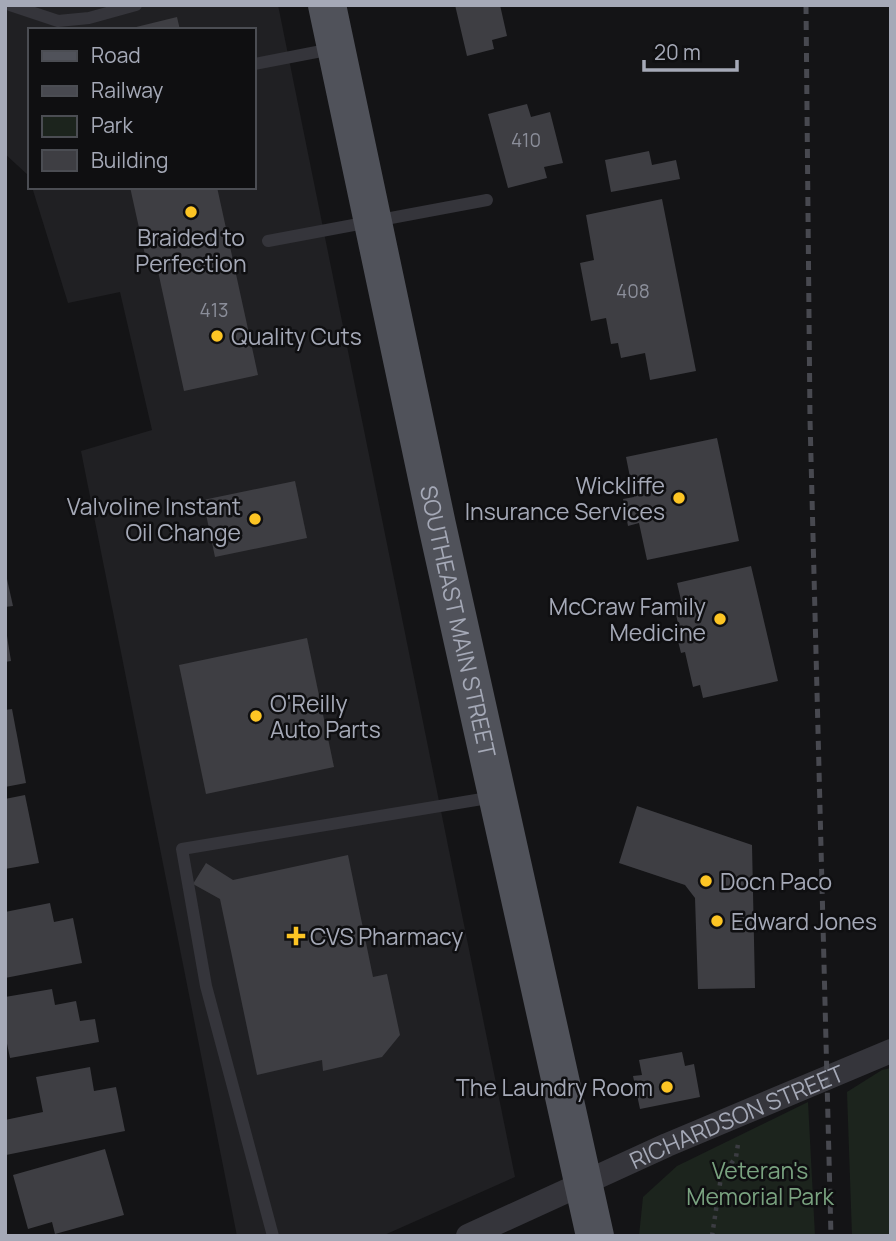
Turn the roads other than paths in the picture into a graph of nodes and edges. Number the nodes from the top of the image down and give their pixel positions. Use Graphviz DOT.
graph roads {
  1 [pos="10,5"];
  2 [pos="136,5"];
  3 [pos="327,5"];
  4 [pos="336,48"];
  5 [pos="256,64"];
  6 [pos="487,200"];
  7 [pos="373,220"];
  8 [pos="268,241"];
  9 [pos="498,796"];
  10 [pos="891,1051"];
  11 [pos="583,1184"];
  12 [pos="273,1236"];
  13 [pos="468,1236"];
  14 [pos="595,1236"];
  1 -- 2 [label="lane"];
  3 -- 4 [label="main road, SOUTHEAST MAIN STREET"];
  4 -- 5 [label="lane"];
  4 -- 7 [label="main road, SOUTHEAST MAIN STREET"];
  6 -- 7 [label="lane"];
  7 -- 8 [label="lane"];
  7 -- 9 [label="main road, SOUTHEAST MAIN STREET"];
  9 -- 11 [label="main road, SOUTHEAST MAIN STREET"];
  9 -- 12 [label="lane"];
  10 -- 11 [label="street, RICHARDSON STREET"];
  11 -- 13 [label="street, RICHARDSON STREET"];
  11 -- 14 [label="main road, SOUTHEAST MAIN STREET"];
}
